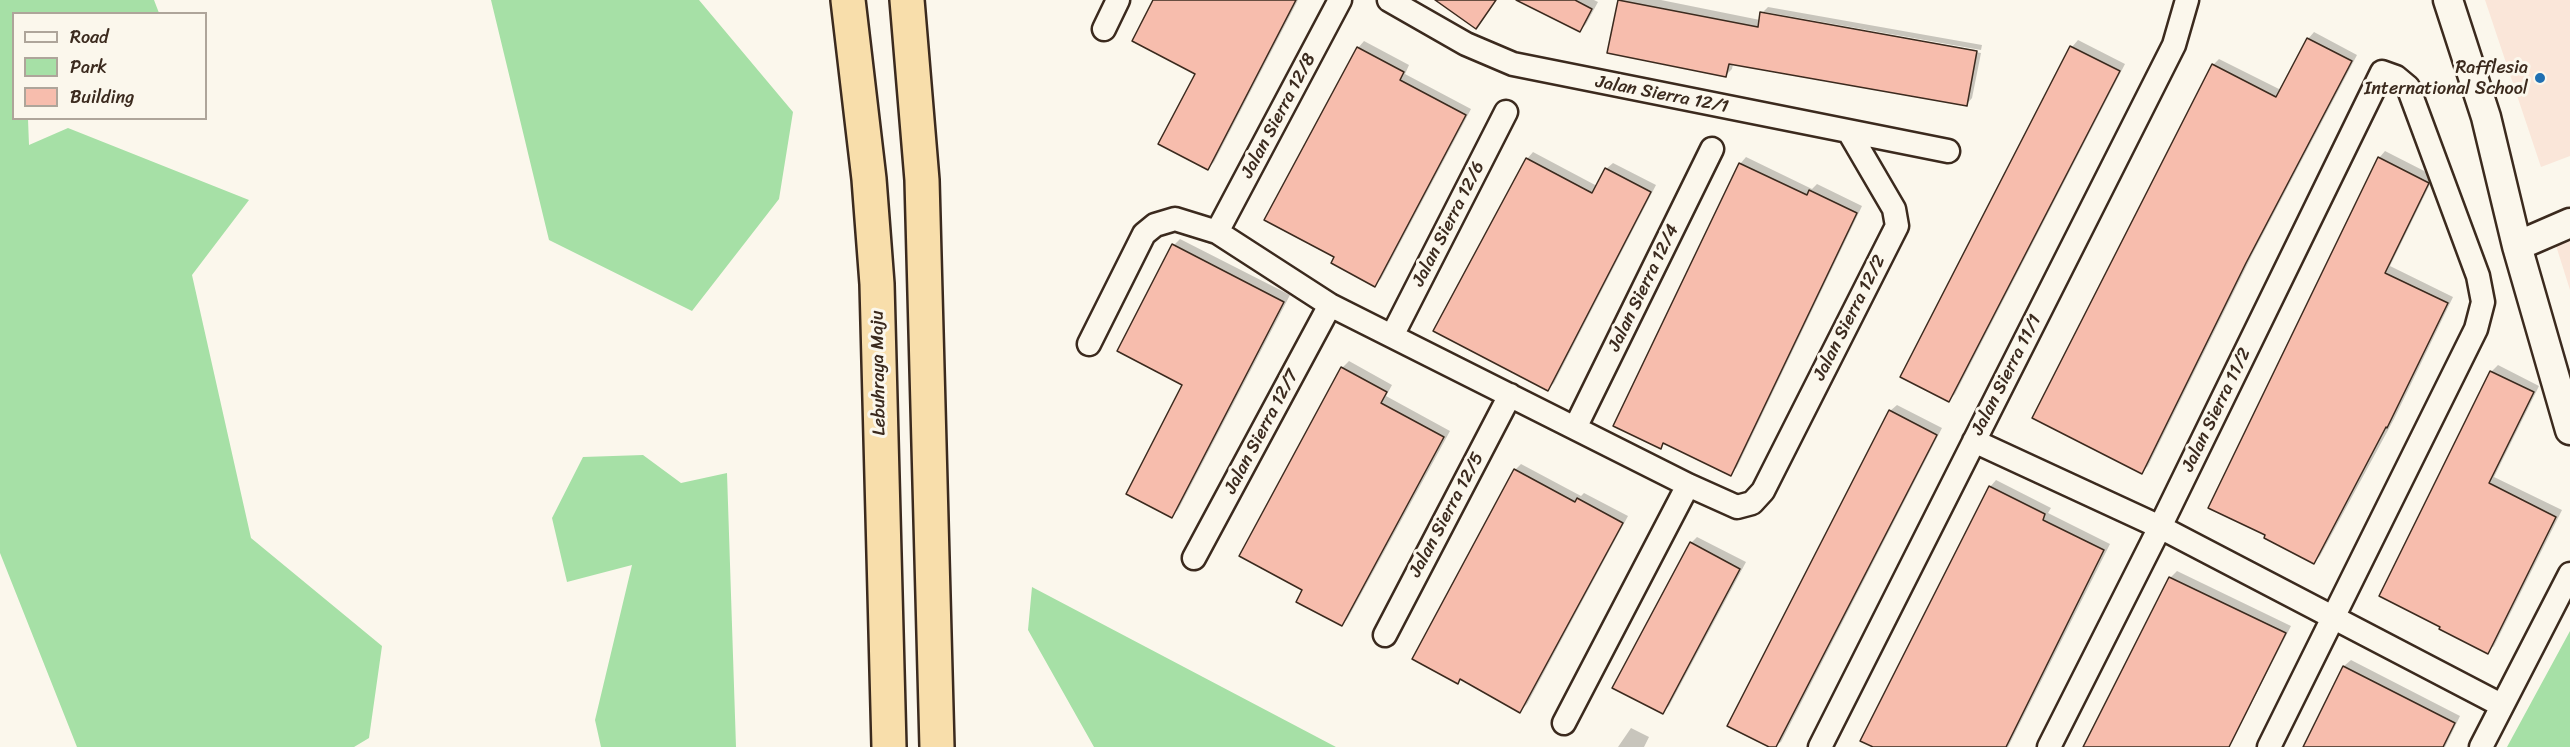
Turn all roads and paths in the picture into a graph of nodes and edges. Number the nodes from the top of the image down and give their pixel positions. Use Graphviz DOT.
graph roads {
  1 [pos="848,0"];
  2 [pos="907,0"];
  3 [pos="1118,0"];
  4 [pos="1340,0"];
  5 [pos="1389,0"];
  6 [pos="2187,0"];
  7 [pos="2448,0"];
  8 [pos="1104,29"];
  9 [pos="1506,112"];
  10 [pos="1849,132"];
  11 [pos="1712,148"];
  12 [pos="1948,151"];
  13 [pos="2570,223"];
  14 [pos="1218,232"];
  15 [pos="2517,246"];
  16 [pos="1330,305"];
  17 [pos="1392,336"];
  18 [pos="1089,344"];
  19 [pos="1510,395"];
  20 [pos="1575,428"];
  21 [pos="2570,430"];
  22 [pos="1974,441"];
  23 [pos="1688,485"];
  24 [pos="2160,527"];
  25 [pos="1194,558"];
  26 [pos="2570,574"];
  27 [pos="2335,616"];
  28 [pos="1385,634"];
  29 [pos="2501,705"];
  30 [pos="1564,723"];
  31 [pos="888,747"];
  32 [pos="937,747"];
  33 [pos="1820,747"];
  34 [pos="2049,747"];
  35 [pos="2269,747"];
  36 [pos="2481,747"];
  1 -- 31 [label="highway, Lebuhraya Maju"];
  2 -- 32 [label="highway"];
  3 -- 8 [label="street"];
  4 -- 14 [label="street, Jalan Sierra 12/8"];
  5 -- 10 [label="street, Jalan Sierra 12/1"];
  6 -- 22 [label="street, Jalan Sierra 11/1"];
  7 -- 15 [label="street"];
  9 -- 17 [label="street, Jalan Sierra 12/6"];
  10 -- 12 [label="street, Jalan Sierra 12/1"];
  10 -- 23 [label="street, Jalan Sierra 12/2"];
  11 -- 20 [label="street, Jalan Sierra 12/4"];
  13 -- 15 [label="street"];
  14 -- 16 [label="street"];
  14 -- 18 [label="street"];
  15 -- 21 [label="street"];
  16 -- 17 [label="street"];
  16 -- 25 [label="street, Jalan Sierra 12/7"];
  17 -- 19 [label="street"];
  19 -- 20 [label="street"];
  19 -- 28 [label="street, Jalan Sierra 12/5"];
  20 -- 23 [label="street"];
  22 -- 24 [label="street"];
  22 -- 33 [label="street, Jalan Sierra 11/1"];
  23 -- 30 [label="street"];
  24 -- 27 [label="street"];
  24 -- 27 [label="street, Jalan Sierra 11/2"];
  24 -- 34 [label="street, Jalan Sierra 11/2"];
  26 -- 29 [label="street"];
  27 -- 29 [label="street"];
  27 -- 35 [label="street"];
  29 -- 36 [label="street"];
}
